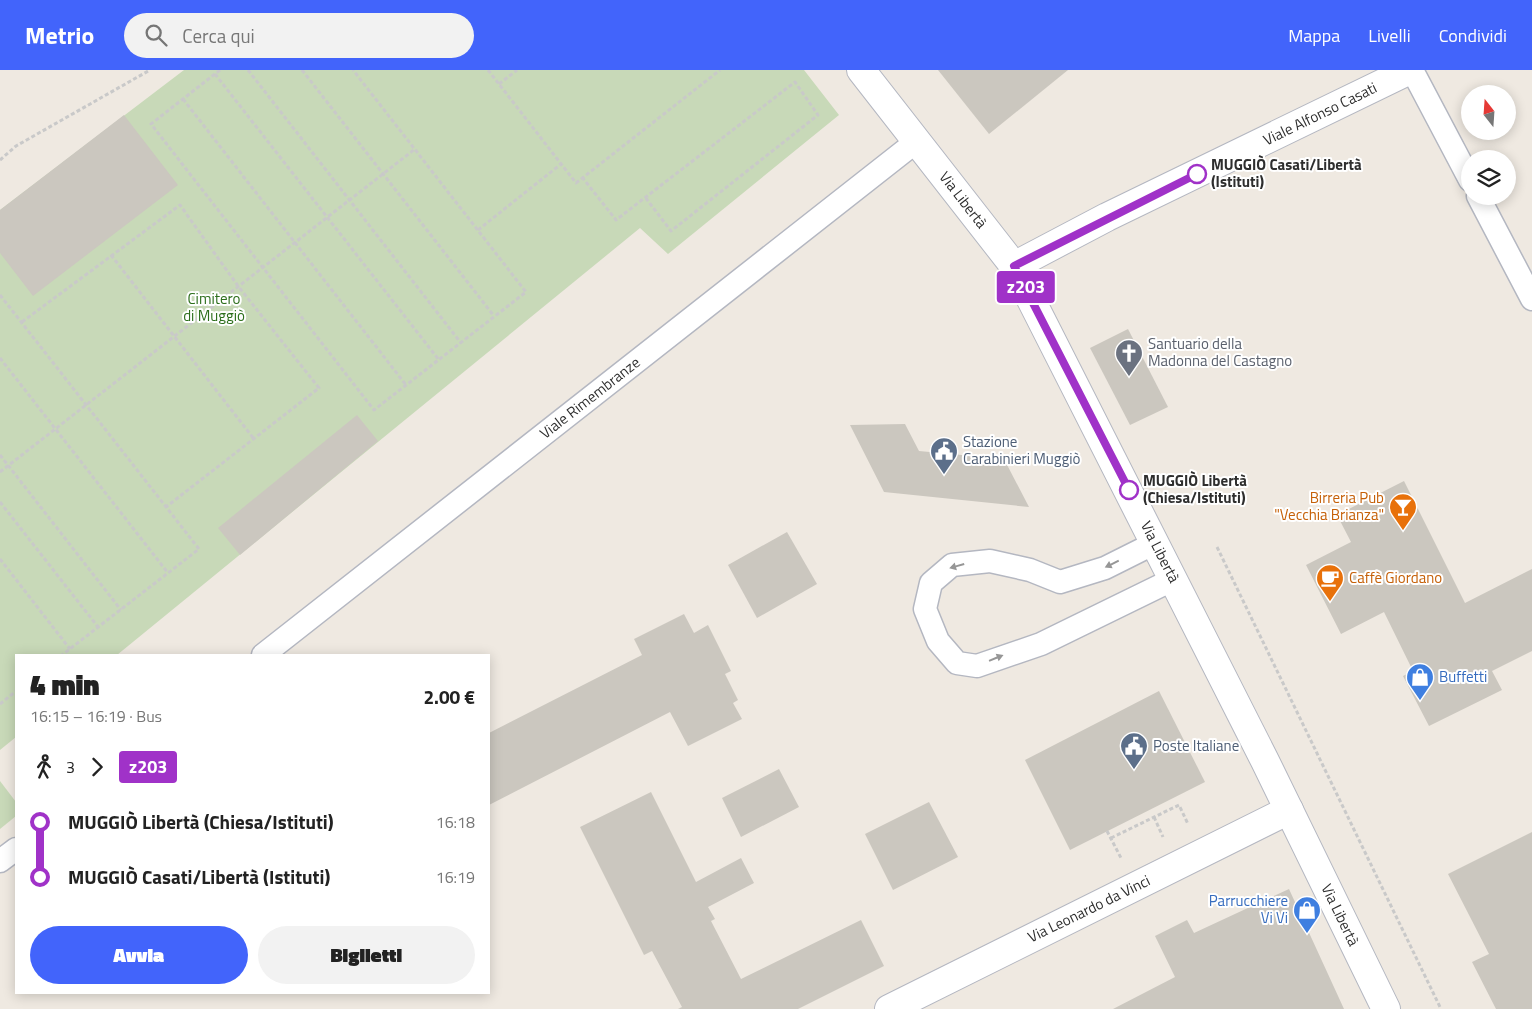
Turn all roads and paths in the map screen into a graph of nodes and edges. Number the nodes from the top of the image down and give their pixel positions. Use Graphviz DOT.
graph roads {
  1 [pos="150,70"];
  2 [pos="220,70"];
  3 [pos="248,70"];
  4 [pos="302,70"];
  5 [pos="353,70"];
  6 [pos="488,70"];
  7 [pos="517,70"];
  8 [pos="720,70"];
  9 [pos="861,70"];
  10 [pos="1411,70"];
  11 [pos="215,74"];
  12 [pos="499,84"];
  13 [pos="183,99"];
  14 [pos="917,141"];
  15 [pos="415,149"];
  16 [pos="0,160"];
  17 [pos="1461,163"];
  18 [pos="562,164"];
  19 [pos="383,174"];
  20 [pos="582,177"];
  21 [pos="645,197"];
  22 [pos="349,200"];
  23 [pos="1483,205"];
  24 [pos="327,217"];
  25 [pos="478,230"];
  26 [pos="295,242"];
  27 [pos="112,256"];
  28 [pos="1014,266"];
  29 [pos="263,267"];
  30 [pos="238,286"];
  31 [pos="0,295"];
  32 [pos="1532,299"];
  33 [pos="494,316"];
  34 [pos="22,322"];
  35 [pos="174,336"];
  36 [pos="461,343"];
  37 [pos="0,358"];
  38 [pos="439,360"];
  39 [pos="406,385"];
  40 [pos="86,405"];
  41 [pos="55,429"];
  42 [pos="254,439"];
  43 [pos="0,455"];
  44 [pos="8,466"];
  45 [pos="0,472"];
  46 [pos="0,502"];
  47 [pos="166,507"];
  48 [pos="1156,543"];
  49 [pos="1217,547"];
  50 [pos="0,559"];
  51 [pos="168,573"];
  52 [pos="1174,579"];
  53 [pos="121,610"];
  54 [pos="98,627"];
  55 [pos="70,649"];
  56 [pos="63,654"];
  57 [pos="264,654"];
  58 [pos="15,692"];
  59 [pos="0,704"];
  60 [pos="1289,810"];
  61 [pos="1154,817"];
  62 [pos="1190,829"];
  63 [pos="1107,831"];
  64 [pos="1111,838"];
  65 [pos="1165,842"];
  66 [pos="15,850"];
  67 [pos="0,861"];
  68 [pos="1124,863"];
  69 [pos="888,1009"];
  70 [pos="1386,1009"];
  71 [pos="1441,1009"];
  1 -- 16 [label="path"];
  2 -- 11 [label="path"];
  3 -- 22 [label="path"];
  4 -- 19 [label="path"];
  5 -- 15 [label="path"];
  6 -- 12 [label="path"];
  7 -- 12 [label="path"];
  8 -- 20 [label="path"];
  9 -- 14 [label="street, Via Libertà"];
  10 -- 17 [label="lane"];
  10 -- 28 [label="street, Viale Alfonso Casati"];
  11 -- 13 [label="path"];
  11 -- 24 [label="path"];
  12 -- 18 [label="path"];
  13 -- 26 [label="path"];
  13 -- 29 [label="path"];
  14 -- 28 [label="street, Via Libertà"];
  14 -- 57 [label="lane, Viale Rimembranze"];
  15 -- 19 [label="path"];
  15 -- 25 [label="path"];
  18 -- 20 [label="path"];
  18 -- 25 [label="path"];
  19 -- 22 [label="path"];
  19 -- 33 [label="path"];
  20 -- 21 [label="path"];
  21 -- 21 [label="path"];
  22 -- 24 [label="path"];
  22 -- 36 [label="path"];
  23 -- 32 [label="lane"];
  24 -- 26 [label="path"];
  24 -- 38 [label="path"];
  25 -- 33 [label="path"];
  26 -- 29 [label="path"];
  26 -- 39 [label="path"];
  27 -- 30 [label="path"];
  27 -- 34 [label="path"];
  27 -- 35 [label="path"];
  28 -- 48 [label="street, Via Libertà"];
  29 -- 30 [label="path"];
  29 -- 39 [label="path"];
  30 -- 35 [label="path"];
  30 -- 42 [label="path"];
  31 -- 34 [label="path"];
  33 -- 36 [label="path"];
  34 -- 40 [label="path"];
  35 -- 40 [label="path"];
  35 -- 42 [label="path"];
  36 -- 38 [label="path"];
  37 -- 41 [label="path"];
  38 -- 39 [label="path"];
  40 -- 41 [label="path"];
  40 -- 47 [label="path"];
  41 -- 44 [label="path"];
  41 -- 51 [label="path"];
  42 -- 47 [label="path"];
  43 -- 44 [label="path"];
  44 -- 45 [label="path"];
  44 -- 53 [label="path"];
  46 -- 54 [label="path"];
  47 -- 51 [label="path"];
  48 -- 52 [label="street, Via Libertà"];
  48 -- 52 [label="lane, one-way"];
  49 -- 71 [label="path"];
  50 -- 55 [label="path"];
  51 -- 53 [label="path"];
  52 -- 60 [label="street, Via Libertà"];
  53 -- 54 [label="path"];
  54 -- 55 [label="path"];
  55 -- 56 [label="path"];
  58 -- 59 [label="path"];
  60 -- 69 [label="street, Via Leonardo da Vinci"];
  60 -- 70 [label="street, Via Libertà"];
  61 -- 62 [label="path"];
  61 -- 64 [label="path"];
  61 -- 65 [label="path"];
  63 -- 64 [label="path"];
  64 -- 68 [label="path"];
  66 -- 67 [label="lane"];
}
